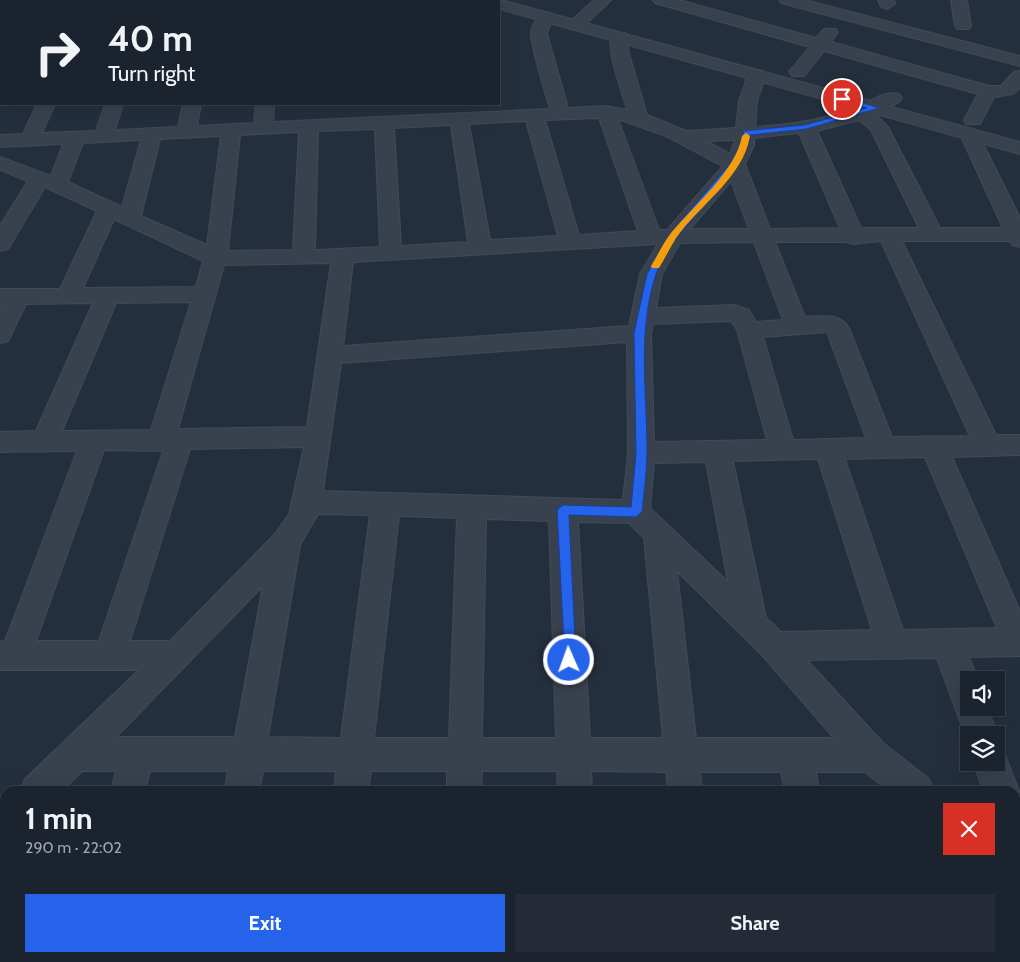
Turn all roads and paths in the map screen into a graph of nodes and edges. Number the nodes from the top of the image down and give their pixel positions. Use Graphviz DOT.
graph roads {
  1 [pos="533,0"];
  2 [pos="603,0"];
  3 [pos="660,0"];
  4 [pos="787,0"];
  5 [pos="959,0"];
  6 [pos="500,2"];
  7 [pos="846,14"];
  8 [pos="548,17"];
  9 [pos="582,20"];
  10 [pos="963,26"];
  11 [pos="619,37"];
  12 [pos="819,44"];
  13 [pos="1020,61"];
  14 [pos="798,72"];
  15 [pos="757,75"];
  16 [pos="1020,76"];
  17 [pos="988,91"];
  18 [pos="893,98"];
  19 [pos="46,105"];
  20 [pos="114,105"];
  21 [pos="192,105"];
  22 [pos="265,105"];
  23 [pos="484,111"];
  24 [pos="869,111"];
  25 [pos="415,112"];
  26 [pos="606,112"];
  27 [pos="560,114"];
  28 [pos="534,116"];
  29 [pos="638,117"];
  30 [pos="459,119"];
  31 [pos="384,123"];
  32 [pos="309,126"];
  33 [pos="806,127"];
  34 [pos="971,127"];
  35 [pos="263,129"];
  36 [pos="231,130"];
  37 [pos="186,132"];
  38 [pos="746,132"];
  39 [pos="1020,132"];
  40 [pos="152,134"];
  41 [pos="104,136"];
  42 [pos="682,137"];
  43 [pos="75,138"];
  44 [pos="30,140"];
  45 [pos="0,141"];
  46 [pos="1020,148"];
  47 [pos="0,163"];
  48 [pos="735,164"];
  49 [pos="48,181"];
  50 [pos="109,208"];
  51 [pos="130,218"];
  52 [pos="933,235"];
  53 [pos="889,236"];
  54 [pos="1019,236"];
  55 [pos="662,237"];
  56 [pos="761,237"];
  57 [pos="854,237"];
  58 [pos="570,242"];
  59 [pos="0,244"];
  60 [pos="480,248"];
  61 [pos="390,253"];
  62 [pos="304,256"];
  63 [pos="342,256"];
  64 [pos="216,258"];
  65 [pos="205,294"];
  66 [pos="108,295"];
  67 [pos="68,296"];
  68 [pos="9,297"];
  69 [pos="641,324"];
  70 [pos="795,325"];
  71 [pos="749,330"];
  72 [pos="0,336"];
  73 [pos="330,355"];
  74 [pos="319,437"];
  75 [pos="45,441"];
  76 [pos="94,441"];
  77 [pos="170,441"];
  78 [pos="1020,445"];
  79 [pos="1,446"];
  80 [pos="988,446"];
  81 [pos="934,447"];
  82 [pos="883,448"];
  83 [pos="828,449"];
  84 [pos="783,450"];
  85 [pos="717,451"];
  86 [pos="641,454"];
  87 [pos="307,502"];
  88 [pos="386,504"];
  89 [pos="472,507"];
  90 [pos="563,510"];
  91 [pos="636,512"];
  92 [pos="658,533"];
  93 [pos="286,542"];
  94 [pos="752,625"];
  95 [pos="1019,642"];
  96 [pos="948,643"];
  97 [pos="892,645"];
  98 [pos="774,646"];
  99 [pos="176,655"];
  100 [pos="7,656"];
  101 [pos="110,656"];
  102 [pos="960,676"];
  103 [pos="354,753"];
  104 [pos="464,753"];
  105 [pos="573,753"];
  106 [pos="73,754"];
  107 [pos="137,754"];
  108 [pos="249,754"];
  109 [pos="681,754"];
  110 [pos="795,754"];
  111 [pos="871,755"];
  112 [pos="994,771"];
  113 [pos="42,786"];
  114 [pos="129,786"];
  115 [pos="243,786"];
  116 [pos="351,786"];
  117 [pos="464,786"];
  118 [pos="576,786"];
  119 [pos="684,786"];
  120 [pos="801,786"];
  121 [pos="911,786"];
  122 [pos="999,786"];
  1 -- 9 [label="street"];
  2 -- 9 [label="street"];
  3 -- 12 [label="street"];
  4 -- 7 [label="street"];
  5 -- 10 [label="street"];
  6 -- 8 [label="street"];
  7 -- 12 [label="street"];
  7 -- 13 [label="street"];
  8 -- 9 [label="street"];
  8 -- 27 [label="street"];
  9 -- 11 [label="street"];
  9 -- 14 [label="street"];
  11 -- 15 [label="street"];
  11 -- 29 [label="street"];
  12 -- 14 [label="street"];
  12 -- 17 [label="street"];
  14 -- 18 [label="street"];
  15 -- 24 [label="street"];
  15 -- 38 [label="street"];
  16 -- 17 [label="street"];
  17 -- 34 [label="street"];
  18 -- 24 [label="street"];
  18 -- 34 [label="street"];
  19 -- 44 [label="street"];
  20 -- 41 [label="street"];
  21 -- 37 [label="street"];
  22 -- 35 [label="street"];
  23 -- 28 [label="street"];
  23 -- 30 [label="street"];
  24 -- 33 [label="street"];
  24 -- 34 [label="street"];
  24 -- 52 [label="street"];
  25 -- 30 [label="street"];
  25 -- 31 [label="street"];
  26 -- 27 [label="street"];
  26 -- 29 [label="street"];
  26 -- 55 [label="street"];
  27 -- 28 [label="street"];
  28 -- 58 [label="street"];
  29 -- 42 [label="street"];
  30 -- 60 [label="street"];
  31 -- 32 [label="street"];
  31 -- 61 [label="street"];
  32 -- 35 [label="street"];
  32 -- 62 [label="street"];
  33 -- 38 [label="street"];
  33 -- 57 [label="street"];
  34 -- 39 [label="street"];
  34 -- 46 [label="street"];
  34 -- 54 [label="street"];
  35 -- 36 [label="street"];
  36 -- 37 [label="street"];
  36 -- 64 [label="street"];
  37 -- 40 [label="street"];
  38 -- 42 [label="street"];
  38 -- 48 [label="street"];
  40 -- 41 [label="street"];
  40 -- 51 [label="street"];
  41 -- 43 [label="street"];
  42 -- 48 [label="street"];
  43 -- 44 [label="street"];
  43 -- 49 [label="street"];
  44 -- 45 [label="street"];
  47 -- 49 [label="street"];
  48 -- 55 [label="street"];
  48 -- 56 [label="street"];
  49 -- 50 [label="street"];
  49 -- 59 [label="street"];
  50 -- 51 [label="street"];
  50 -- 67 [label="street"];
  51 -- 64 [label="street"];
  52 -- 53 [label="street"];
  52 -- 54 [label="street"];
  53 -- 57 [label="street"];
  53 -- 80 [label="street"];
  55 -- 56 [label="street"];
  55 -- 58 [label="street"];
  55 -- 69 [label="street"];
  56 -- 57 [label="street"];
  56 -- 70 [label="street"];
  58 -- 60 [label="street"];
  60 -- 61 [label="street"];
  61 -- 63 [label="street"];
  62 -- 63 [label="street"];
  62 -- 64 [label="street"];
  63 -- 73 [label="street"];
  64 -- 65 [label="street"];
  65 -- 66 [label="street"];
  65 -- 77 [label="street"];
  66 -- 67 [label="street"];
  66 -- 75 [label="street"];
  67 -- 68 [label="street"];
  68 -- 72 [label="street"];
  69 -- 71 [label="street"];
  69 -- 73 [label="street"];
  69 -- 86 [label="street"];
  70 -- 71 [label="street"];
  70 -- 82 [label="street"];
  71 -- 84 [label="street"];
  73 -- 74 [label="street"];
  74 -- 77 [label="street"];
  74 -- 87 [label="street"];
  75 -- 76 [label="street"];
  75 -- 79 [label="street"];
  76 -- 77 [label="street"];
  76 -- 100 [label="street"];
  77 -- 101 [label="street"];
  78 -- 80 [label="street"];
  80 -- 81 [label="street"];
  81 -- 82 [label="street"];
  81 -- 95 [label="street"];
  82 -- 83 [label="street"];
  83 -- 84 [label="street"];
  83 -- 97 [label="street"];
  84 -- 85 [label="street"];
  85 -- 86 [label="street"];
  85 -- 94 [label="street"];
  86 -- 91 [label="street"];
  87 -- 88 [label="street"];
  87 -- 93 [label="street"];
  88 -- 89 [label="street"];
  88 -- 103 [label="street"];
  89 -- 90 [label="street"];
  89 -- 104 [label="street"];
  90 -- 91 [label="street"];
  90 -- 105 [label="street"];
  91 -- 92 [label="street"];
  92 -- 94 [label="street"];
  92 -- 109 [label="street"];
  93 -- 99 [label="street"];
  93 -- 108 [label="street"];
  94 -- 98 [label="street"];
  95 -- 96 [label="street"];
  96 -- 97 [label="street"];
  96 -- 102 [label="street"];
  97 -- 98 [label="street"];
  98 -- 111 [label="street"];
  99 -- 101 [label="street"];
  99 -- 106 [label="street"];
  100 -- 101 [label="street"];
  103 -- 104 [label="street"];
  103 -- 108 [label="street"];
  103 -- 116 [label="street"];
  104 -- 105 [label="street"];
  104 -- 117 [label="street"];
  105 -- 109 [label="street"];
  105 -- 118 [label="street"];
  106 -- 107 [label="street"];
  106 -- 113 [label="street"];
  107 -- 108 [label="street"];
  107 -- 114 [label="street"];
  108 -- 115 [label="street"];
  109 -- 110 [label="street"];
  109 -- 119 [label="street"];
  110 -- 111 [label="street"];
  110 -- 120 [label="street"];
  111 -- 121 [label="street"];
  112 -- 122 [label="street"];
}
